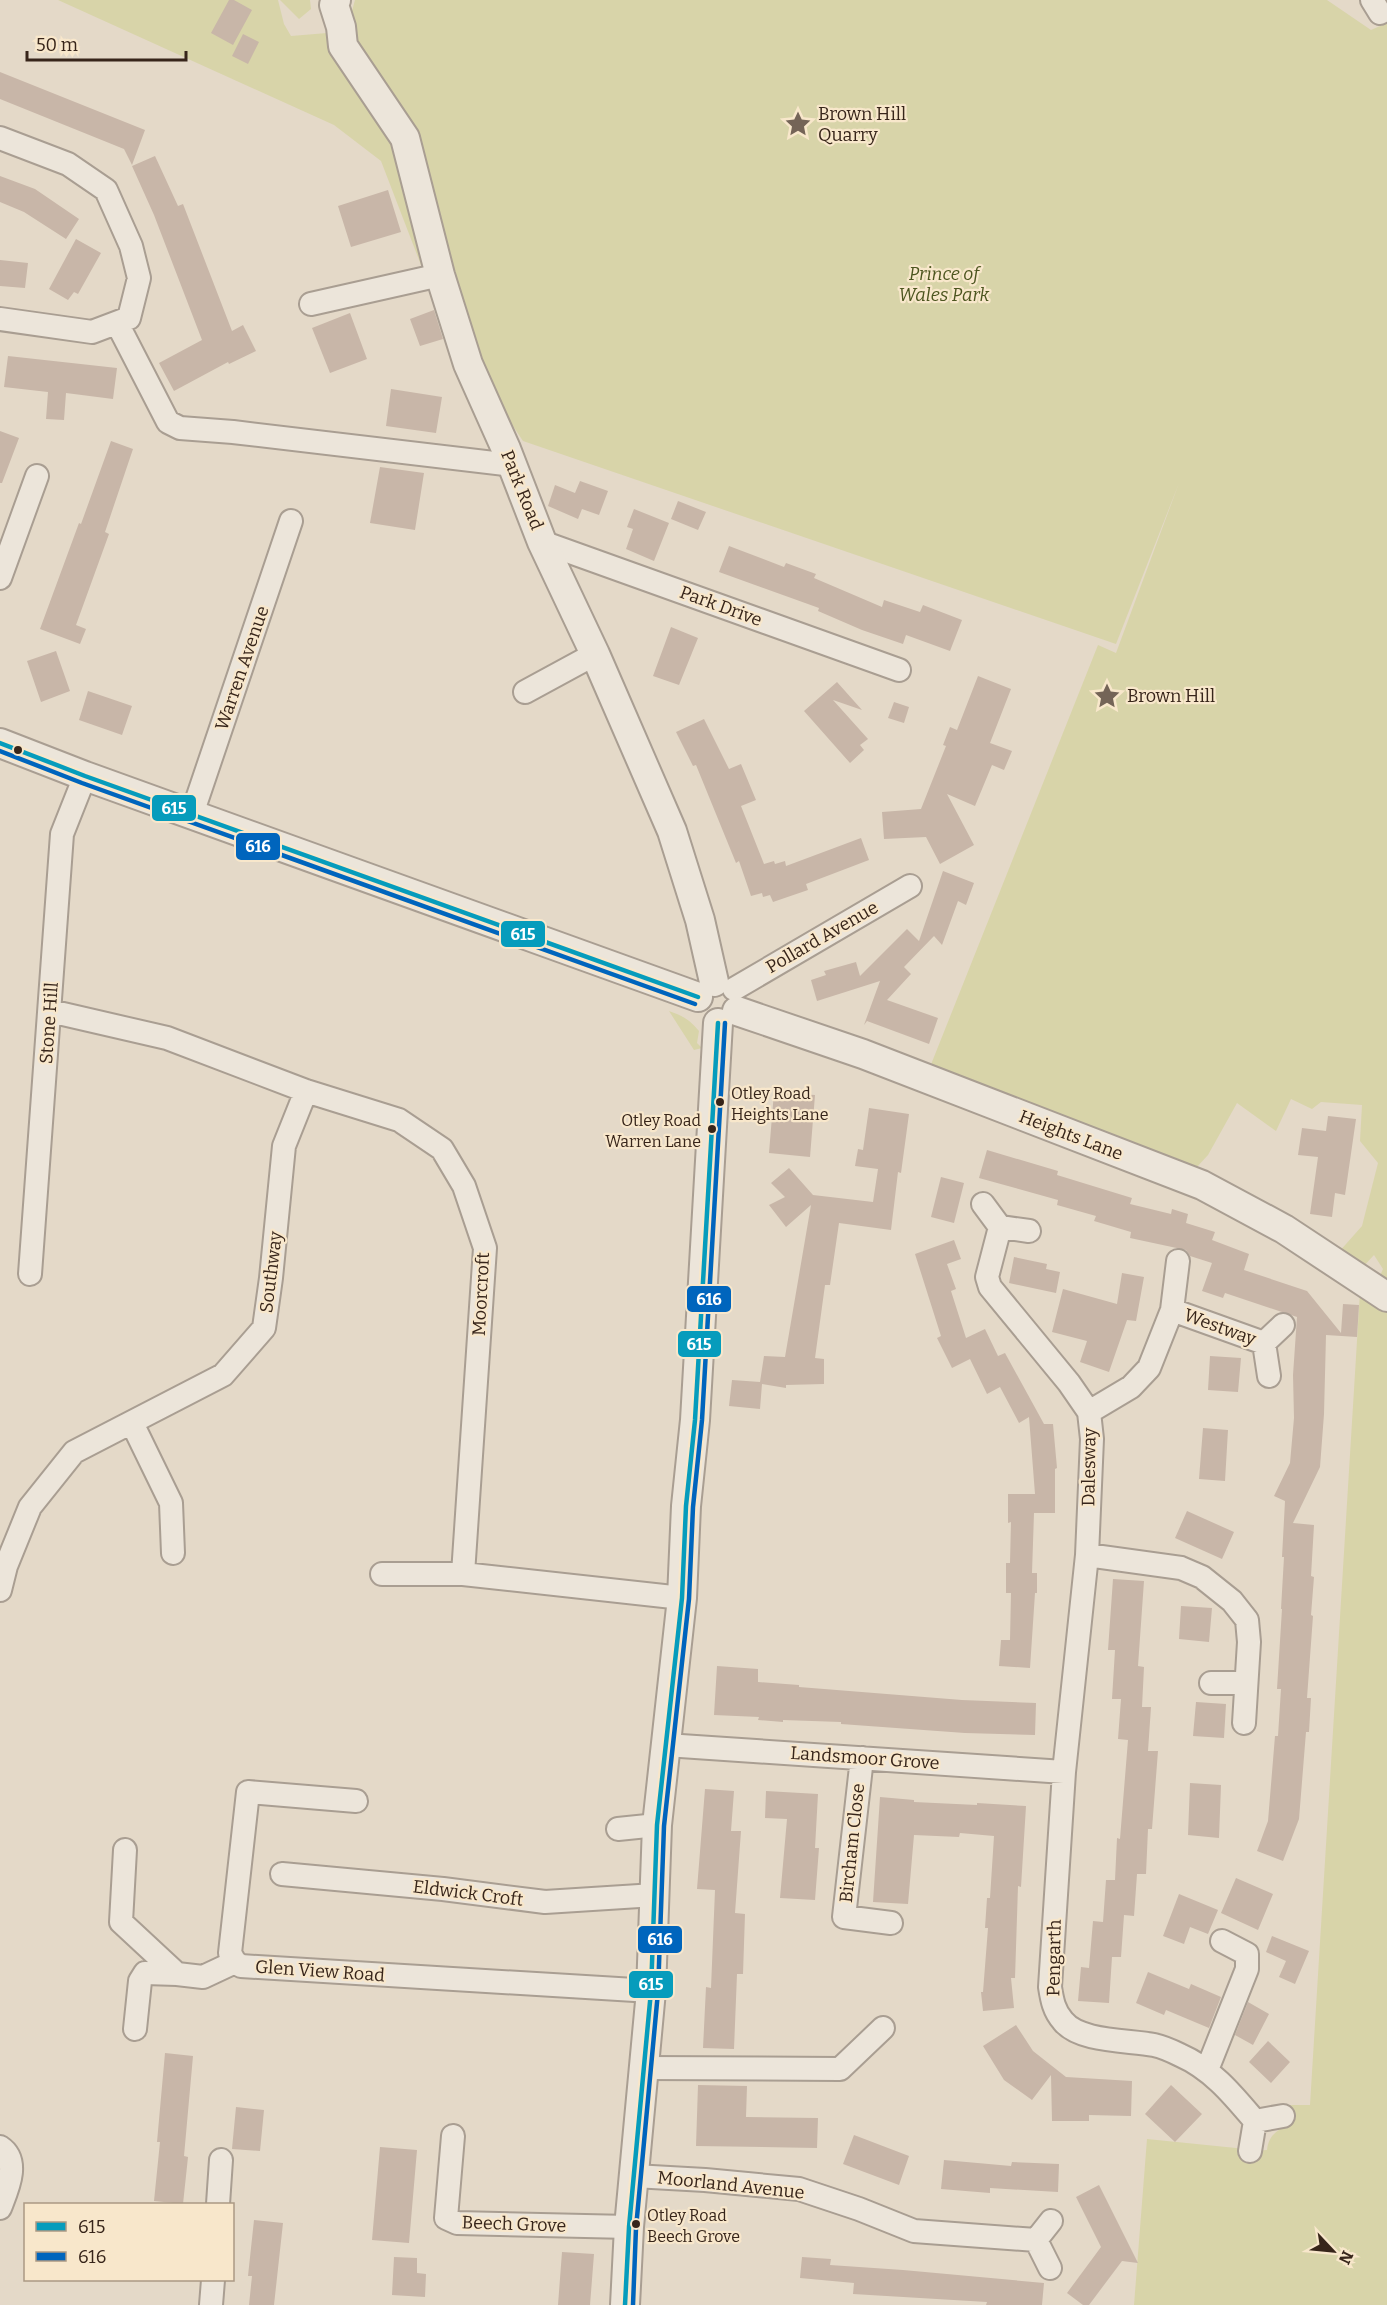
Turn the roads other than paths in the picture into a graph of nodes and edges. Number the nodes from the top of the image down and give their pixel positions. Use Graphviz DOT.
graph roads {
  1 [pos="336,0"];
  2 [pos="0,138"];
  3 [pos="440,275"];
  4 [pos="311,304"];
  5 [pos="0,319"];
  6 [pos="117,323"];
  7 [pos="512,465"];
  8 [pos="38,476"];
  9 [pos="291,521"];
  10 [pos="542,542"];
  11 [pos="0,578"];
  12 [pos="595,654"];
  13 [pos="899,670"];
  14 [pos="525,692"];
  15 [pos="0,743"];
  16 [pos="85,776"];
  17 [pos="192,814"];
  18 [pos="910,886"];
  19 [pos="720,1000"];
  20 [pos="50,1011"];
  21 [pos="306,1091"];
  22 [pos="983,1204"];
  23 [pos="1000,1227"];
  24 [pos="1029,1231"];
  25 [pos="1178,1261"];
  26 [pos="30,1274"];
  27 [pos="1387,1297"];
  28 [pos="1172,1310"];
  29 [pos="1282,1325"];
  30 [pos="1264,1343"];
  31 [pos="1269,1376"];
  32 [pos="1089,1412"];
  33 [pos="132,1424"];
  34 [pos="173,1553"];
  35 [pos="1087,1556"];
  36 [pos="382,1574"];
  37 [pos="463,1574"];
  38 [pos="0,1590"];
  39 [pos="682,1598"];
  40 [pos="1210,1683"];
  41 [pos="1246,1683"];
  42 [pos="1244,1723"];
  43 [pos="666,1745"];
  44 [pos="862,1758"];
  45 [pos="1064,1772"];
  46 [pos="356,1801"];
  47 [pos="657,1824"];
  48 [pos="618,1829"];
  49 [pos="125,1850"];
  50 [pos="282,1874"];
  51 [pos="655,1895"];
  52 [pos="891,1923"];
  53 [pos="1222,1941"];
  54 [pos="235,1962"];
  55 [pos="177,1974"];
  56 [pos="651,1991"];
  57 [pos="883,2028"];
  58 [pos="135,2030"];
  59 [pos="645,2068"];
  60 [pos="1207,2070"];
  61 [pos="1283,2116"];
  62 [pos="1255,2121"];
  63 [pos="453,2136"];
  64 [pos="0,2147"];
  65 [pos="1250,2151"];
  66 [pos="222,2160"];
  67 [pos="634,2176"];
  68 [pos="218,2203"];
  69 [pos="0,2208"];
  70 [pos="1051,2221"];
  71 [pos="629,2227"];
  72 [pos="1036,2240"];
  73 [pos="1050,2268"];
  74 [pos="213,2281"];
  75 [pos="211,2305"];
  76 [pos="625,2305"];
  1 -- 3 [label="street, Park Road"];
  2 -- 6 [label="street"];
  3 -- 4 [label="street"];
  3 -- 7 [label="street, Park Road"];
  5 -- 6 [label="street"];
  6 -- 7 [label="street"];
  7 -- 10 [label="street, Park Road"];
  8 -- 11 [label="street"];
  9 -- 17 [label="street, Warren Avenue"];
  10 -- 12 [label="street, Park Road"];
  10 -- 13 [label="street, Park Drive"];
  12 -- 14 [label="street"];
  12 -- 19 [label="street, Park Road"];
  15 -- 16 [label="street, Heights Lane"];
  16 -- 17 [label="street, Heights Lane"];
  16 -- 20 [label="street, Stone Hill"];
  17 -- 19 [label="street, Heights Lane"];
  18 -- 19 [label="street, Pollard Avenue"];
  19 -- 27 [label="street, Heights Lane"];
  19 -- 39 [label="street, Park Road"];
  20 -- 21 [label="street, Moorcroft"];
  20 -- 26 [label="street, Stone Hill"];
  21 -- 33 [label="street, Southway"];
  21 -- 37 [label="street, Moorcroft"];
  22 -- 23 [label="street"];
  23 -- 24 [label="street"];
  23 -- 32 [label="street, Dalesway"];
  25 -- 28 [label="street"];
  28 -- 30 [label="street, Westway"];
  28 -- 32 [label="street, Westway"];
  29 -- 30 [label="street"];
  30 -- 31 [label="street, Westway"];
  32 -- 35 [label="street, Dalesway"];
  33 -- 34 [label="street"];
  33 -- 38 [label="street, Southway"];
  35 -- 41 [label="street"];
  35 -- 45 [label="street, Dalesway"];
  36 -- 37 [label="street"];
  37 -- 39 [label="street"];
  39 -- 43 [label="street, Park Road"];
  40 -- 41 [label="street"];
  41 -- 42 [label="street"];
  43 -- 44 [label="street, Landsmoor Grove"];
  43 -- 47 [label="street, Park Road"];
  44 -- 45 [label="street, Landsmoor Grove"];
  44 -- 52 [label="street, Bircham Close"];
  45 -- 60 [label="street, Pengarth"];
  46 -- 54 [label="street, Glen View Road"];
  47 -- 48 [label="street"];
  47 -- 51 [label="street, Park Road"];
  49 -- 55 [label="street"];
  50 -- 51 [label="street, Eldwick Croft"];
  51 -- 56 [label="street, Park Road"];
  53 -- 60 [label="street"];
  54 -- 55 [label="street"];
  54 -- 56 [label="street, Glen View Road"];
  55 -- 58 [label="street"];
  56 -- 59 [label="street, Park Road"];
  57 -- 59 [label="street"];
  59 -- 67 [label="street, Park Road"];
  60 -- 62 [label="street, Pengarth"];
  61 -- 62 [label="street"];
  62 -- 65 [label="street"];
  63 -- 71 [label="street, Beech Grove"];
  64 -- 69 [label="street"];
  66 -- 68 [label="street"];
  67 -- 71 [label="street, Park Road"];
  67 -- 72 [label="street, Moorland Avenue"];
  70 -- 72 [label="street"];
  71 -- 76 [label="street, Park Road"];
  72 -- 73 [label="street"];
  74 -- 75 [label="street"];
}
